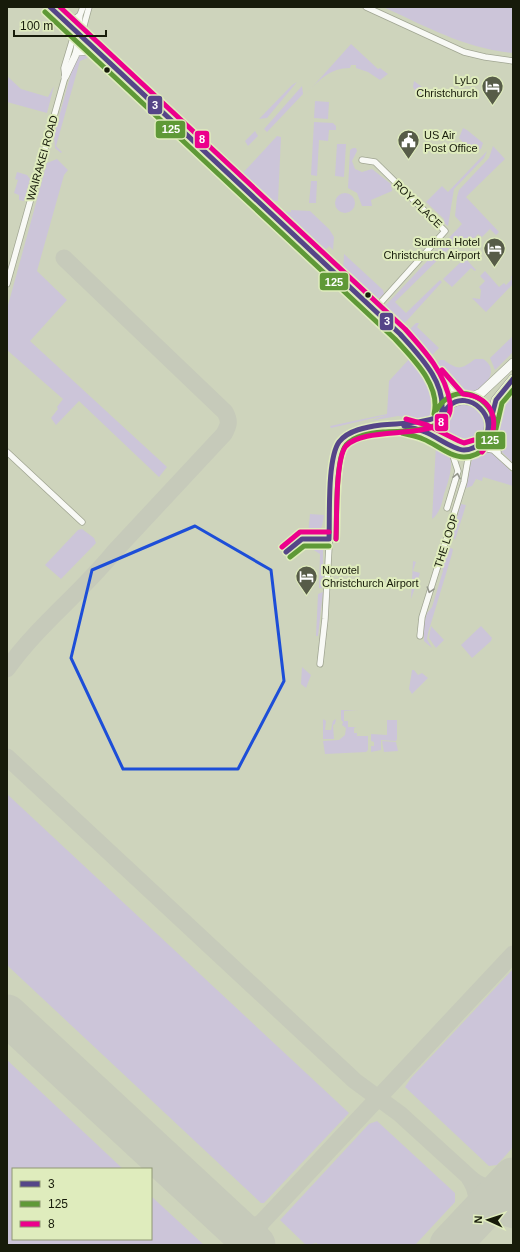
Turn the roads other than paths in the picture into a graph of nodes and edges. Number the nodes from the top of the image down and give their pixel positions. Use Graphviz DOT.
graph roads {
  1 [pos="50,7"];
  2 [pos="83,7"];
  3 [pos="89,7"];
  4 [pos="366,7"];
  5 [pos="80,14"];
  6 [pos="60,16"];
  7 [pos="78,33"];
  8 [pos="75,54"];
  9 [pos="101,55"];
  10 [pos="513,61"];
  11 [pos="65,77"];
  12 [pos="362,160"];
  13 [pos="7,284"];
  14 [pos="374,310"];
  15 [pos="424,360"];
  16 [pos="513,363"];
  17 [pos="513,379"];
  18 [pos="462,400"];
  19 [pos="442,413"];
  20 [pos="396,425"];
  21 [pos="488,427"];
  22 [pos="447,443"];
  23 [pos="476,447"];
  24 [pos="7,452"];
  25 [pos="503,458"];
  26 [pos="513,468"];
  27 [pos="447,508"];
  28 [pos="82,522"];
  29 [pos="420,636"];
  30 [pos="320,664"];
  1 -- 6 [label="street"];
  2 -- 5 [label="street, WAIRAKEI ROAD"];
  3 -- 7 [label="street, WAIRAKEI ROAD"];
  4 -- 10 [label="street"];
  5 -- 6 [label="street"];
  5 -- 7 [label="street, WAIRAKEI ROAD"];
  6 -- 7 [label="street"];
  7 -- 8 [label="street, WAIRAKEI ROAD"];
  7 -- 9 [label="street"];
  7 -- 11 [label="street, WAIRAKEI ROAD"];
  8 -- 9 [label="street"];
  8 -- 11 [label="street"];
  9 -- 14 [label="street"];
  11 -- 13 [label="street, WAIRAKEI ROAD"];
  12 -- 14 [label="street, ROY PLACE"];
  14 -- 15 [label="street"];
  15 -- 18 [label="street"];
  15 -- 19 [label="street"];
  16 -- 18 [label="main road"];
  17 -- 21 [label="main road"];
  18 -- 19 [label="main road"];
  18 -- 21 [label="main road"];
  19 -- 20 [label="street"];
  19 -- 22 [label="main road"];
  20 -- 22 [label="street"];
  20 -- 30 [label="street"];
  21 -- 23 [label="main road"];
  21 -- 25 [label="street"];
  22 -- 23 [label="main road"];
  27 -- 22 [label="street, THE LOOP, one-way"];
  23 -- 25 [label="street"];
  23 -- 29 [label="street, THE LOOP, one-way"];
  24 -- 28 [label="street"];
  25 -- 26 [label="street"];
}
